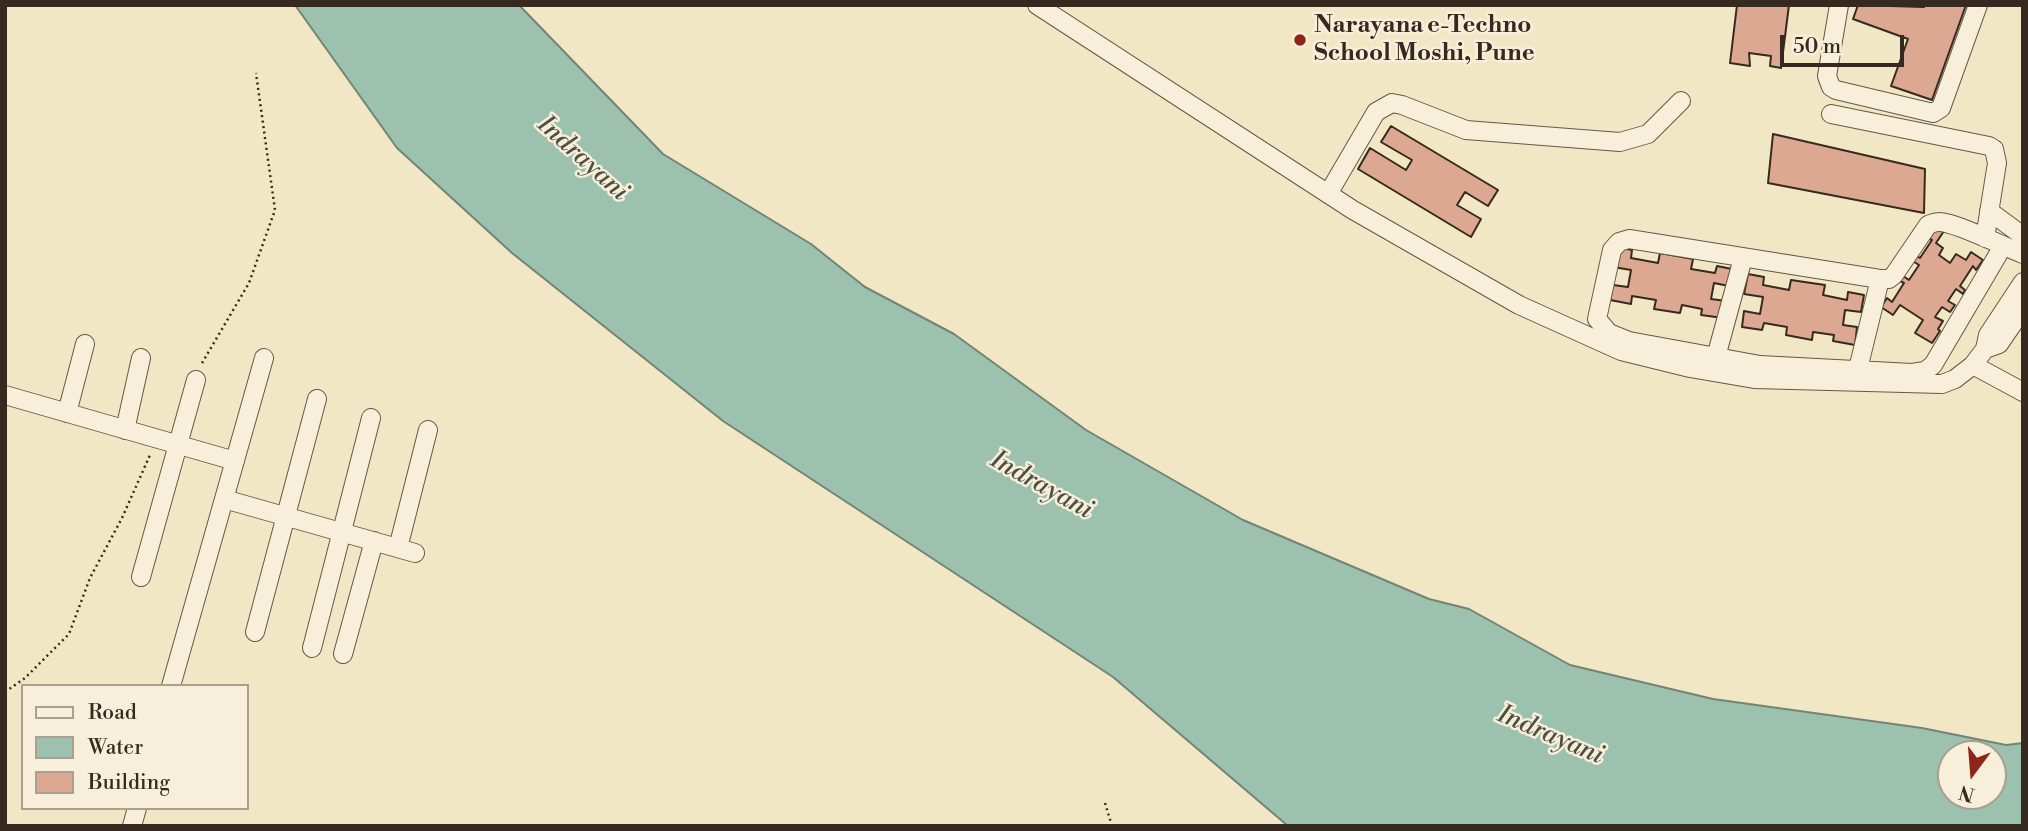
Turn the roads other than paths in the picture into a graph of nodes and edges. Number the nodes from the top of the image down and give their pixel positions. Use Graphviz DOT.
graph roads {
  1 [pos="1037,5"];
  2 [pos="1839,5"];
  3 [pos="1979,5"];
  4 [pos="1681,101"];
  5 [pos="1831,114"];
  6 [pos="1328,194"];
  7 [pos="1989,211"];
  8 [pos="2023,236"];
  9 [pos="1985,238"];
  10 [pos="2003,246"];
  11 [pos="2023,254"];
  12 [pos="1743,258"];
  13 [pos="1880,279"];
  14 [pos="2023,282"];
  15 [pos="2023,309"];
  16 [pos="85,344"];
  17 [pos="1985,349"];
  18 [pos="1716,357"];
  19 [pos="141,358"];
  20 [pos="264,358"];
  21 [pos="1973,365"];
  22 [pos="1858,369"];
  23 [pos="196,380"];
  24 [pos="2023,392"];
  25 [pos="5,395"];
  26 [pos="317,399"];
  27 [pos="67,413"];
  28 [pos="371,418"];
  29 [pos="125,430"];
  30 [pos="428,430"];
  31 [pos="178,445"];
  32 [pos="235,461"];
  33 [pos="224,499"];
  34 [pos="286,517"];
  35 [pos="342,532"];
  36 [pos="374,541"];
  37 [pos="141,577"];
  38 [pos="255,632"];
  39 [pos="312,648"];
  40 [pos="343,654"];
  41 [pos="173,684"];
  1 -- 6 [label="street"];
  2 -- 3 [label="street"];
  4 -- 6 [label="street"];
  5 -- 7 [label="street"];
  6 -- 21 [label="street"];
  7 -- 8 [label="street"];
  7 -- 9 [label="street"];
  9 -- 10 [label="street"];
  9 -- 13 [label="street"];
  10 -- 11 [label="street"];
  10 -- 22 [label="street"];
  12 -- 13 [label="street"];
  12 -- 18 [label="street"];
  12 -- 18 [label="street"];
  13 -- 22 [label="street"];
  14 -- 17 [label="street"];
  15 -- 17 [label="street"];
  16 -- 27 [label="street"];
  17 -- 21 [label="street"];
  18 -- 22 [label="street"];
  19 -- 29 [label="street"];
  20 -- 32 [label="street"];
  21 -- 24 [label="street"];
  23 -- 31 [label="street"];
  25 -- 27 [label="street"];
  26 -- 34 [label="street"];
  27 -- 29 [label="street"];
  28 -- 35 [label="street"];
  29 -- 31 [label="street"];
  30 -- 36 [label="street"];
  31 -- 32 [label="street"];
  31 -- 37 [label="street"];
  32 -- 33 [label="street"];
  33 -- 34 [label="street"];
  33 -- 41 [label="street"];
  34 -- 35 [label="street"];
  34 -- 38 [label="street"];
  35 -- 36 [label="street"];
  35 -- 39 [label="street"];
  36 -- 40 [label="street"];
}
